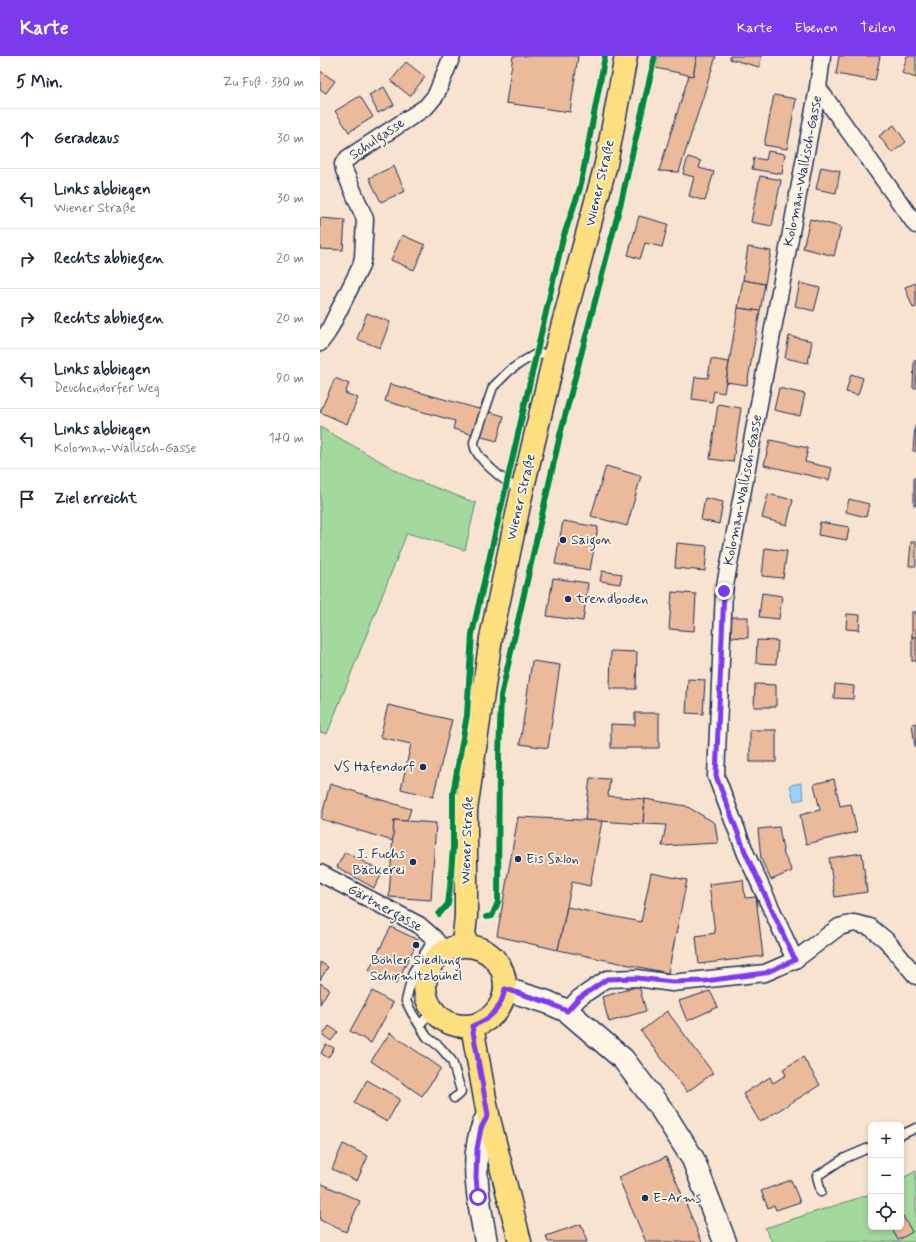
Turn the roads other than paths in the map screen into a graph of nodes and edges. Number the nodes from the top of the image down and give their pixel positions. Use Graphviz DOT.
graph roads {
  1 [pos="452,56"];
  2 [pos="626,56"];
  3 [pos="822,56"];
  4 [pos="818,88"];
  5 [pos="916,225"];
  6 [pos="320,343"];
  7 [pos="555,353"];
  8 [pos="522,491"];
  9 [pos="320,873"];
  10 [pos="447,945"];
  11 [pos="795,960"];
  12 [pos="916,976"];
  13 [pos="505,989"];
  14 [pos="571,1014"];
  15 [pos="426,1018"];
  16 [pos="472,1026"];
  17 [pos="454,1098"];
  18 [pos="488,1115"];
  19 [pos="916,1128"];
  20 [pos="904,1133"];
  21 [pos="868,1149"];
  22 [pos="822,1192"];
  23 [pos="486,1242"];
  24 [pos="520,1242"];
  25 [pos="725,1242"];
  1 -- 6 [label="street, Schulgasse"];
  2 -- 7 [label="main road, Wiener Straße"];
  3 -- 4 [label="street, Koloman-Wallisch-Gasse"];
  4 -- 5 [label="street"];
  4 -- 11 [label="street, Koloman-Wallisch-Gasse"];
  7 -- 8 [label="main road, Wiener Straße"];
  7 -- 8 [label="lane"];
  8 -- 10 [label="main road, Wiener Straße"];
  9 -- 10 [label="street, Gärtnergasse"];
  10 -- 13 [label="main road"];
  10 -- 15 [label="main road"];
  11 -- 12 [label="street"];
  11 -- 14 [label="street"];
  13 -- 14 [label="main road"];
  13 -- 16 [label="main road"];
  14 -- 25 [label="main road"];
  15 -- 16 [label="main road"];
  15 -- 17 [label="lane"];
  16 -- 18 [label="main road"];
  18 -- 23 [label="main road"];
  18 -- 24 [label="main road"];
  19 -- 20 [label="lane"];
  21 -- 22 [label="lane"];
}
